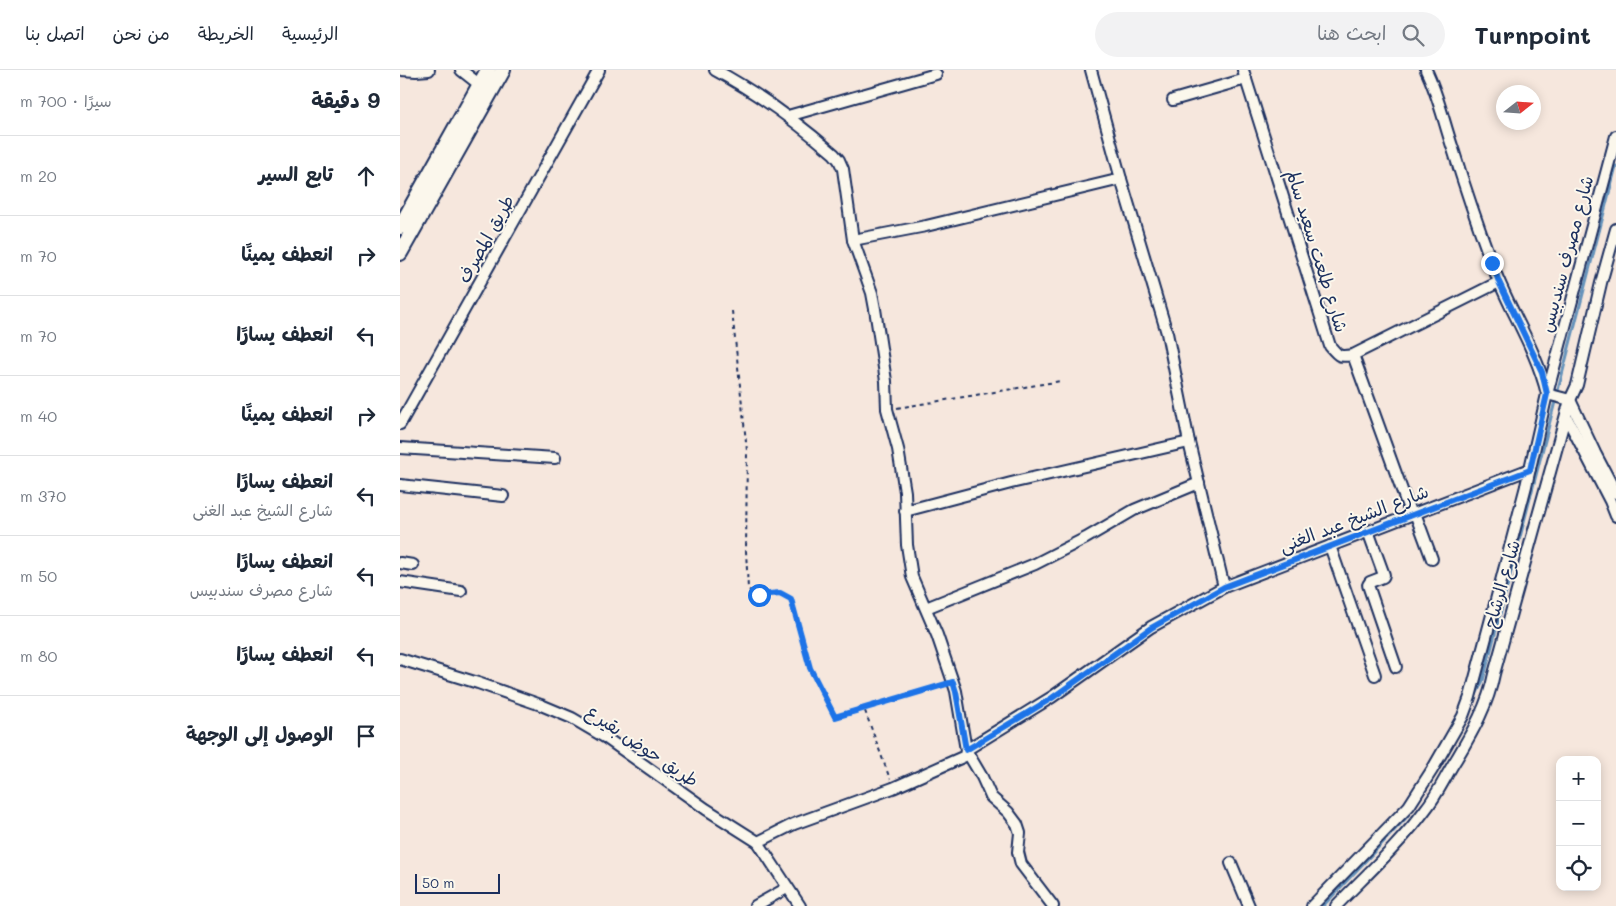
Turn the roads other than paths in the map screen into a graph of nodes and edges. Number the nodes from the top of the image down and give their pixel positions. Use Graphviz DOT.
graph roads {
  1 [pos="401,70"];
  2 [pos="422,70"];
  3 [pos="429,70"];
  4 [pos="461,70"];
  5 [pos="488,70"];
  6 [pos="503,70"];
  7 [pos="599,70"];
  8 [pos="715,70"];
  9 [pos="1091,70"];
  10 [pos="1426,70"];
  11 [pos="936,74"];
  12 [pos="1244,74"];
  13 [pos="480,85"];
  14 [pos="1173,100"];
  15 [pos="788,116"];
  16 [pos="1616,136"];
  17 [pos="1121,180"];
  18 [pos="400,226"];
  19 [pos="1616,229"];
  20 [pos="853,240"];
  21 [pos="400,252"];
  22 [pos="1499,282"];
  23 [pos="1353,355"];
  24 [pos="1547,394"];
  25 [pos="1570,400"];
  26 [pos="1566,416"];
  27 [pos="400,424"];
  28 [pos="1189,442"];
  29 [pos="400,448"];
  30 [pos="555,458"];
  31 [pos="1530,470"];
  32 [pos="1199,483"];
  33 [pos="400,485"];
  34 [pos="1616,493"];
  35 [pos="503,496"];
  36 [pos="905,511"];
  37 [pos="1413,514"];
  38 [pos="1616,516"];
  39 [pos="1368,531"];
  40 [pos="1330,546"];
  41 [pos="1432,559"];
  42 [pos="400,563"];
  43 [pos="413,565"];
  44 [pos="400,582"];
  45 [pos="1224,587"];
  46 [pos="460,591"];
  47 [pos="926,608"];
  48 [pos="400,659"];
  49 [pos="1396,667"];
  50 [pos="1375,675"];
  51 [pos="966,750"];
  52 [pos="758,842"];
  53 [pos="1231,863"];
  54 [pos="787,888"];
  55 [pos="755,906"];
  56 [pos="800,906"];
  57 [pos="1053,906"];
  58 [pos="1249,906"];
  59 [pos="1312,906"];
  60 [pos="1336,906"];
  1 -- 2 [label="street"];
  2 -- 3 [label="street"];
  4 -- 13 [label="street"];
  5 -- 13 [label="main road"];
  6 -- 21 [label="main road"];
  7 -- 27 [label="street, طريق المصرف"];
  8 -- 15 [label="street"];
  9 -- 17 [label="street"];
  10 -- 22 [label="street"];
  11 -- 15 [label="street"];
  12 -- 14 [label="street"];
  12 -- 23 [label="street, شارع طلعت سعيد سالم"];
  13 -- 18 [label="main road"];
  15 -- 20 [label="street"];
  16 -- 24 [label="street, شارع مصرف سندبيس"];
  17 -- 20 [label="street"];
  17 -- 28 [label="street"];
  19 -- 25 [label="street, شارع الرشاح"];
  20 -- 36 [label="street"];
  22 -- 23 [label="street, شارع طلعت سعيد سالم"];
  22 -- 24 [label="street"];
  23 -- 37 [label="street"];
  24 -- 25 [label="street"];
  24 -- 31 [label="street, شارع مصرف سندبيس"];
  25 -- 26 [label="street, شارع الرشاح"];
  25 -- 34 [label="street"];
  26 -- 38 [label="street"];
  26 -- 60 [label="street, شارع الرشاح"];
  28 -- 32 [label="street"];
  28 -- 36 [label="street"];
  29 -- 30 [label="street"];
  31 -- 37 [label="street, شارع الشيخ عبد الغنى"];
  31 -- 59 [label="street, شارع الرشاح"];
  32 -- 45 [label="street"];
  32 -- 47 [label="street"];
  33 -- 35 [label="street"];
  36 -- 47 [label="street"];
  37 -- 39 [label="street, شارع الشيخ عبد الغنى"];
  37 -- 41 [label="street"];
  39 -- 40 [label="street, شارع الشيخ عبد الغنى"];
  39 -- 49 [label="street"];
  40 -- 45 [label="street, شارع الشيخ عبد الغنى"];
  40 -- 50 [label="street"];
  42 -- 43 [label="street"];
  44 -- 46 [label="street"];
  45 -- 51 [label="street, شارع الشيخ عبد الغنى"];
  47 -- 51 [label="street"];
  48 -- 52 [label="street, طريق حوض بقيرع"];
  51 -- 52 [label="street, شارع الشيخ عبد الغنى"];
  51 -- 57 [label="street"];
  52 -- 54 [label="street, طريق حوض بقيرع"];
  53 -- 58 [label="street"];
  54 -- 55 [label="street"];
  54 -- 56 [label="street, طريق حوض بقيرع"];
}
